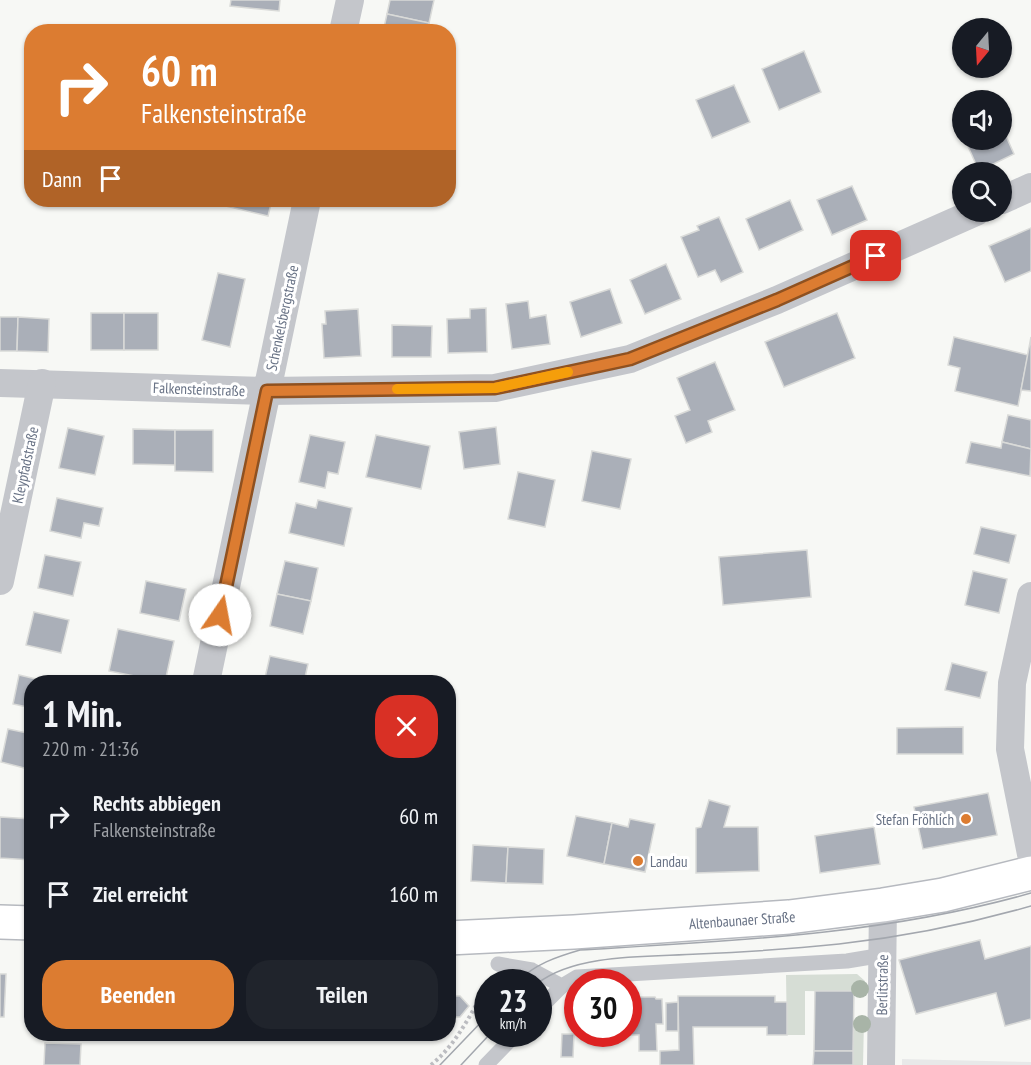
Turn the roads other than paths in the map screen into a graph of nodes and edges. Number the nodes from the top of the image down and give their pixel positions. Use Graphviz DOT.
graph roads {
  1 [pos="350,0"];
  2 [pos="345,24"];
  3 [pos="1031,187"];
  4 [pos="1012,196"];
  5 [pos="306,207"];
  6 [pos="953,222"];
  7 [pos="0,383"];
  8 [pos="42,384"];
  9 [pos="267,391"];
  10 [pos="0,581"];
  11 [pos="1031,596"];
  12 [pos="207,675"];
  13 [pos="1031,854"];
  14 [pos="1031,873"];
  15 [pos="883,905"];
  16 [pos="0,922"];
  17 [pos="24,923"];
  18 [pos="456,940"];
  19 [pos="507,953"];
  20 [pos="883,955"];
  21 [pos="562,986"];
  22 [pos="552,996"];
  23 [pos="502,1048"];
  24 [pos="486,1065"];
  25 [pos="501,1065"];
  26 [pos="881,1065"];
  1 -- 2 [label="street"];
  3 -- 4 [label="street"];
  5 -- 9 [label="street, Schenkelsbergstraße"];
  6 -- 9 [label="street, Falkensteinstraße"];
  7 -- 8 [label="street, Falkensteinstraße"];
  8 -- 9 [label="street, Falkensteinstraße"];
  8 -- 10 [label="street, Kleypfadstraße"];
  9 -- 12 [label="street, Schenkelsbergstraße"];
  11 -- 13 [label="street"];
  14 -- 15 [label="main road, Altenbaunaer Straße"];
  15 -- 19 [label="main road, Altenbaunaer Straße"];
  15 -- 20 [label="street, Berlitstraße"];
  16 -- 17 [label="main road"];
  18 -- 19 [label="main road, Altenbaunaer Straße"];
  19 -- 21 [label="lane"];
  20 -- 21 [label="lane"];
  20 -- 26 [label="street, Berlitstraße"];
  21 -- 22 [label="lane"];
  23 -- 24 [label="lane"];
  23 -- 25 [label="lane"];
}
